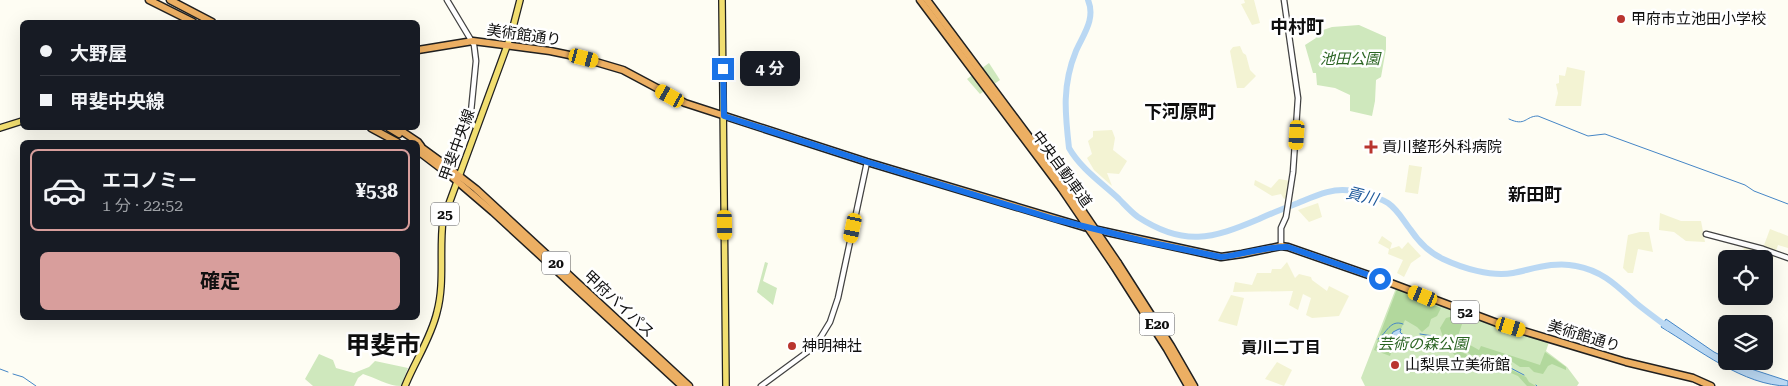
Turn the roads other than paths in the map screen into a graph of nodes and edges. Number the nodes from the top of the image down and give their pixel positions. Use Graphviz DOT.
graph roads {
  1 [pos="143,0"];
  2 [pos="149,0"];
  3 [pos="162,0"];
  4 [pos="170,0"];
  5 [pos="447,0"];
  6 [pos="520,0"];
  7 [pos="722,0"];
  8 [pos="920,0"];
  9 [pos="927,0"];
  10 [pos="1284,0"];
  11 [pos="182,20"];
  12 [pos="194,20"];
  13 [pos="208,20"];
  14 [pos="473,41"];
  15 [pos="507,45"];
  16 [pos="420,50"];
  17 [pos="975,67"];
  18 [pos="724,116"];
  19 [pos="20,122"];
  20 [pos="0,128"];
  21 [pos="476,128"];
  22 [pos="375,130"];
  23 [pos="393,130"];
  24 [pos="393,140"];
  25 [pos="402,140"];
  26 [pos="410,140"];
  27 [pos="414,140"];
  28 [pos="420,151"];
  29 [pos="867,162"];
  30 [pos="458,178"];
  31 [pos="1706,234"];
  32 [pos="1280,246"];
  33 [pos="1788,258"];
  34 [pos="1116,264"];
  35 [pos="405,386"];
  36 [pos="682,386"];
  37 [pos="689,386"];
  38 [pos="726,386"];
  39 [pos="761,386"];
  40 [pos="1188,386"];
  41 [pos="1194,386"];
  42 [pos="1711,386"];
  1 -- 11 [label="highway"];
  2 -- 12 [label="highway"];
  3 -- 12 [label="highway"];
  4 -- 13 [label="highway"];
  5 -- 14 [label="street"];
  6 -- 15 [label="main road, 甲斐中央線 / 25"];
  7 -- 18 [label="main road"];
  8 -- 17 [label="highway, 中央自動車道 / E20"];
  9 -- 17 [label="highway, 中央自動車道 / E20"];
  10 -- 32 [label="street"];
  14 -- 15 [label="highway, 美術館通り / 52"];
  14 -- 16 [label="highway, 美術館通り / 52"];
  14 -- 21 [label="street"];
  15 -- 18 [label="highway, 美術館通り / 52"];
  15 -- 21 [label="main road, 甲斐中央線 / 25"];
  17 -- 34 [label="highway, 中央自動車道 / E20, bridge"];
  18 -- 29 [label="highway, 美術館通り / 52"];
  18 -- 38 [label="main road"];
  19 -- 20 [label="main road"];
  21 -- 30 [label="main road, 甲斐中央線 / 25"];
  22 -- 24 [label="highway"];
  23 -- 25 [label="highway"];
  23 -- 26 [label="highway"];
  23 -- 27 [label="highway, 甲府バイパス"];
  28 -- 30 [label="highway, 甲府バイパス / 20"];
  29 -- 32 [label="highway, 美術館通り / 52"];
  29 -- 39 [label="street"];
  30 -- 35 [label="main road, 甲斐中央線 / 25"];
  30 -- 36 [label="highway, 甲府バイパス / 20"];
  30 -- 37 [label="highway, 甲府バイパス / 20"];
  31 -- 33 [label="street"];
  32 -- 42 [label="highway, 美術館通り / 52"];
  34 -- 40 [label="highway, 中央自動車道 / E20"];
  34 -- 41 [label="highway, 中央自動車道 / E20"];
}
